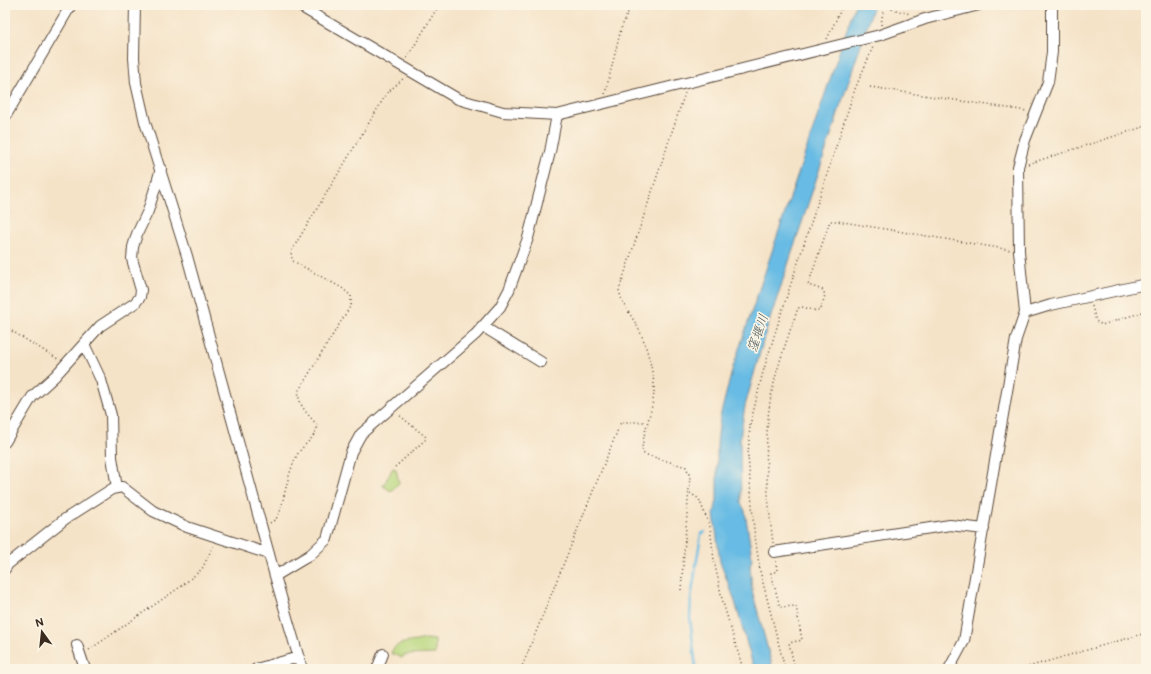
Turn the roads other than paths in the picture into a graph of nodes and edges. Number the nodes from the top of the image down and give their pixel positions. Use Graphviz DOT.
graph roads {
  1 [pos="71,5"];
  2 [pos="134,5"];
  3 [pos="298,5"];
  4 [pos="979,5"];
  5 [pos="1052,5"];
  6 [pos="557,114"];
  7 [pos="5,117"];
  8 [pos="161,170"];
  9 [pos="1146,284"];
  10 [pos="1025,313"];
  11 [pos="482,326"];
  12 [pos="84,344"];
  13 [pos="541,362"];
  14 [pos="5,442"];
  15 [pos="117,488"];
  16 [pos="984,529"];
  17 [pos="774,552"];
  18 [pos="269,554"];
  19 [pos="5,569"];
  20 [pos="275,576"];
  21 [pos="77,645"];
  22 [pos="383,654"];
  23 [pos="299,657"];
  24 [pos="86,669"];
  25 [pos="256,669"];
  26 [pos="302,669"];
  27 [pos="377,669"];
  28 [pos="949,669"];
  1 -- 7 [label="street"];
  2 -- 8 [label="street"];
  3 -- 6 [label="street"];
  4 -- 6 [label="street"];
  5 -- 10 [label="street"];
  6 -- 11 [label="street"];
  8 -- 12 [label="street"];
  8 -- 18 [label="street"];
  9 -- 10 [label="street"];
  10 -- 16 [label="street"];
  11 -- 13 [label="street"];
  11 -- 20 [label="street"];
  12 -- 14 [label="street"];
  12 -- 15 [label="street"];
  15 -- 18 [label="street"];
  15 -- 19 [label="street"];
  16 -- 17 [label="street"];
  16 -- 28 [label="street"];
  18 -- 20 [label="street"];
  20 -- 23 [label="street"];
  21 -- 24 [label="street"];
  22 -- 27 [label="street"];
  23 -- 25 [label="street"];
  23 -- 26 [label="street"];
}
